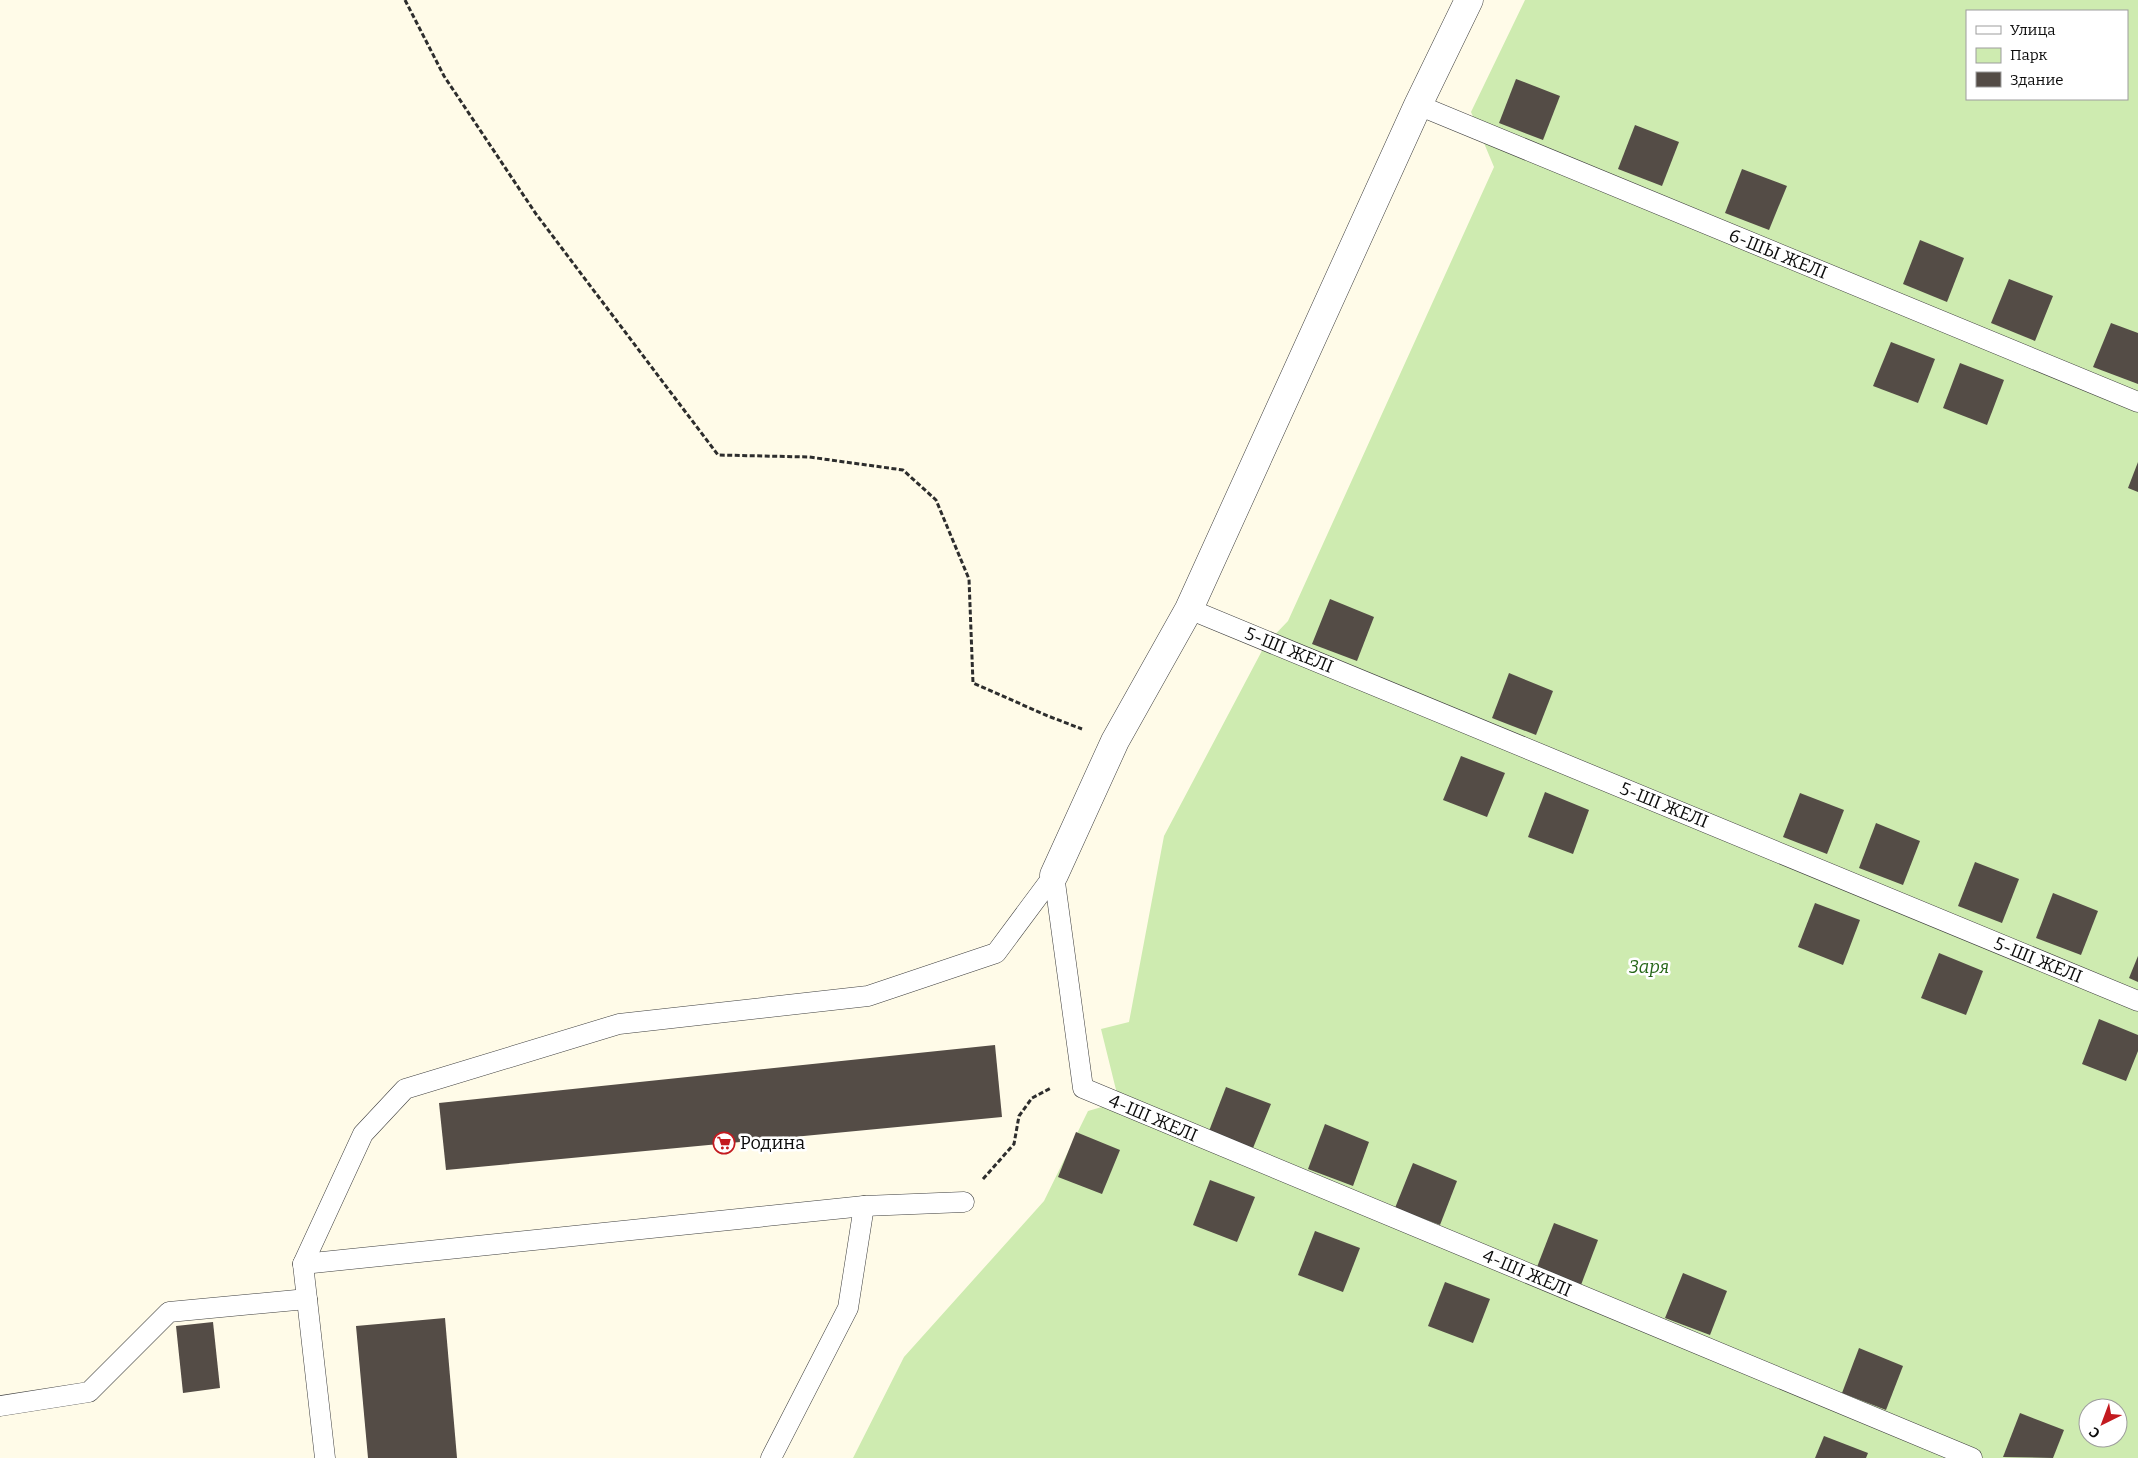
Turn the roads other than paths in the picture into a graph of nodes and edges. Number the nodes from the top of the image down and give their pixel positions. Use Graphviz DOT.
graph roads {
  1 [pos="1469,0"];
  2 [pos="1418,105"];
  3 [pos="2138,402"];
  4 [pos="1189,609"];
  5 [pos="1054,875"];
  6 [pos="2138,1001"];
  7 [pos="964,1202"];
  8 [pos="864,1206"];
  9 [pos="303,1264"];
  10 [pos="307,1299"];
  11 [pos="0,1406"];
  12 [pos="325,1458"];
  13 [pos="771,1458"];
  14 [pos="1972,1458"];
  1 -- 2 [label="street"];
  2 -- 3 [label="lane, 6-ШЫ ЖЕЛІ"];
  2 -- 4 [label="street"];
  4 -- 5 [label="street"];
  4 -- 6 [label="lane, 5-ШІ ЖЕЛІ"];
  5 -- 9 [label="lane"];
  5 -- 14 [label="lane, 4-ШІ ЖЕЛІ"];
  7 -- 8 [label="lane"];
  8 -- 9 [label="lane"];
  8 -- 13 [label="lane"];
  9 -- 10 [label="lane"];
  10 -- 11 [label="lane"];
  10 -- 12 [label="lane"];
}
